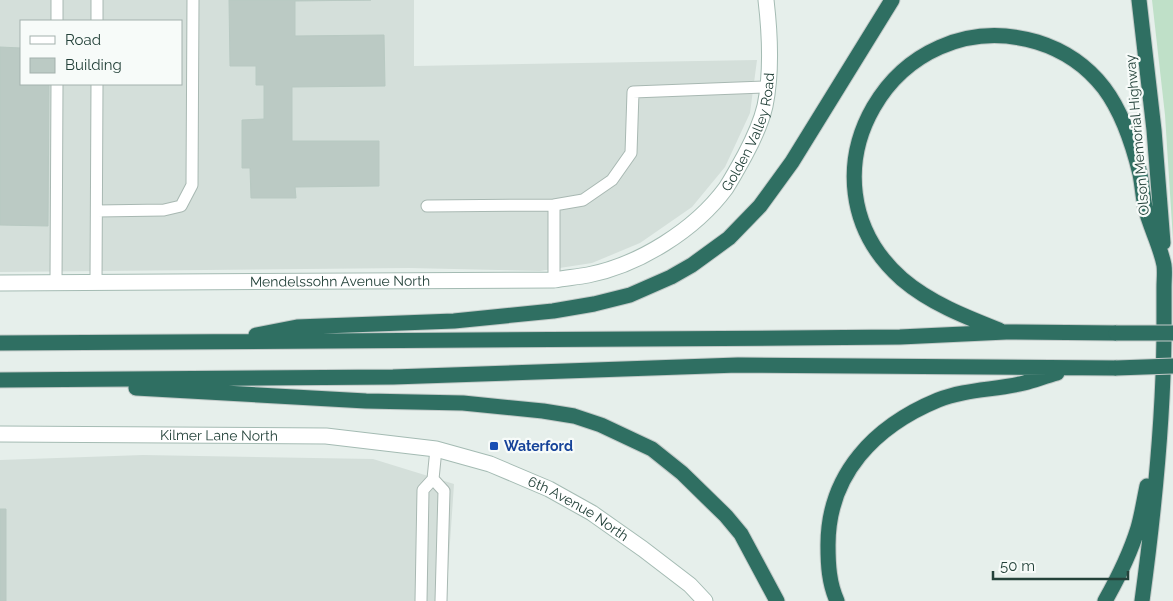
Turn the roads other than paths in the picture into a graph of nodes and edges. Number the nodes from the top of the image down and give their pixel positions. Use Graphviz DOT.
graph roads {
  1 [pos="58,0"];
  2 [pos="97,0"];
  3 [pos="194,0"];
  4 [pos="766,0"];
  5 [pos="892,0"];
  6 [pos="1139,0"];
  7 [pos="57,20"];
  8 [pos="97,20"];
  9 [pos="57,85"];
  10 [pos="97,85"];
  11 [pos="767,87"];
  12 [pos="554,205"];
  13 [pos="426,206"];
  14 [pos="96,211"];
  15 [pos="672,238"];
  16 [pos="1164,267"];
  17 [pos="554,280"];
  18 [pos="0,283"];
  19 [pos="56,283"];
  20 [pos="96,283"];
  21 [pos="1006,332"];
  22 [pos="1173,333"];
  23 [pos="223,342"];
  24 [pos="0,343"];
  25 [pos="1173,366"];
  26 [pos="1073,368"];
  27 [pos="1,380"];
  28 [pos="1161,431"];
  29 [pos="0,434"];
  30 [pos="436,448"];
  31 [pos="432,479"];
  32 [pos="421,601"];
  33 [pos="441,601"];
  34 [pos="705,601"];
  35 [pos="777,601"];
  36 [pos="837,601"];
  37 [pos="1105,601"];
  38 [pos="1142,601"];
  1 -- 7 [label="lane"];
  2 -- 8 [label="lane"];
  3 -- 14 [label="lane"];
  4 -- 11 [label="street, Golden Valley Road"];
  5 -- 23 [label="highway"];
  6 -- 16 [label="highway, Olson Memorial Highway"];
  9 -- 19 [label="lane"];
  10 -- 14 [label="lane"];
  11 -- 12 [label="lane"];
  11 -- 15 [label="street, Golden Valley Road"];
  12 -- 13 [label="lane"];
  12 -- 17 [label="lane"];
  14 -- 20 [label="lane"];
  15 -- 17 [label="street, Mendelssohn Avenue North"];
  16 -- 21 [label="highway"];
  16 -- 28 [label="highway"];
  17 -- 20 [label="street, Mendelssohn Avenue North"];
  18 -- 19 [label="street, Mendelssohn Avenue North"];
  19 -- 20 [label="street, Mendelssohn Avenue North"];
  21 -- 22 [label="highway, bridge"];
  21 -- 23 [label="highway"];
  23 -- 24 [label="highway"];
  25 -- 26 [label="highway, bridge"];
  26 -- 27 [label="highway"];
  26 -- 36 [label="highway"];
  27 -- 35 [label="highway"];
  28 -- 37 [label="highway"];
  28 -- 38 [label="highway"];
  29 -- 30 [label="street, Kilmer Lane North"];
  30 -- 31 [label="lane"];
  30 -- 34 [label="street, 6th Avenue North"];
  31 -- 32 [label="lane"];
  31 -- 33 [label="lane"];
}
